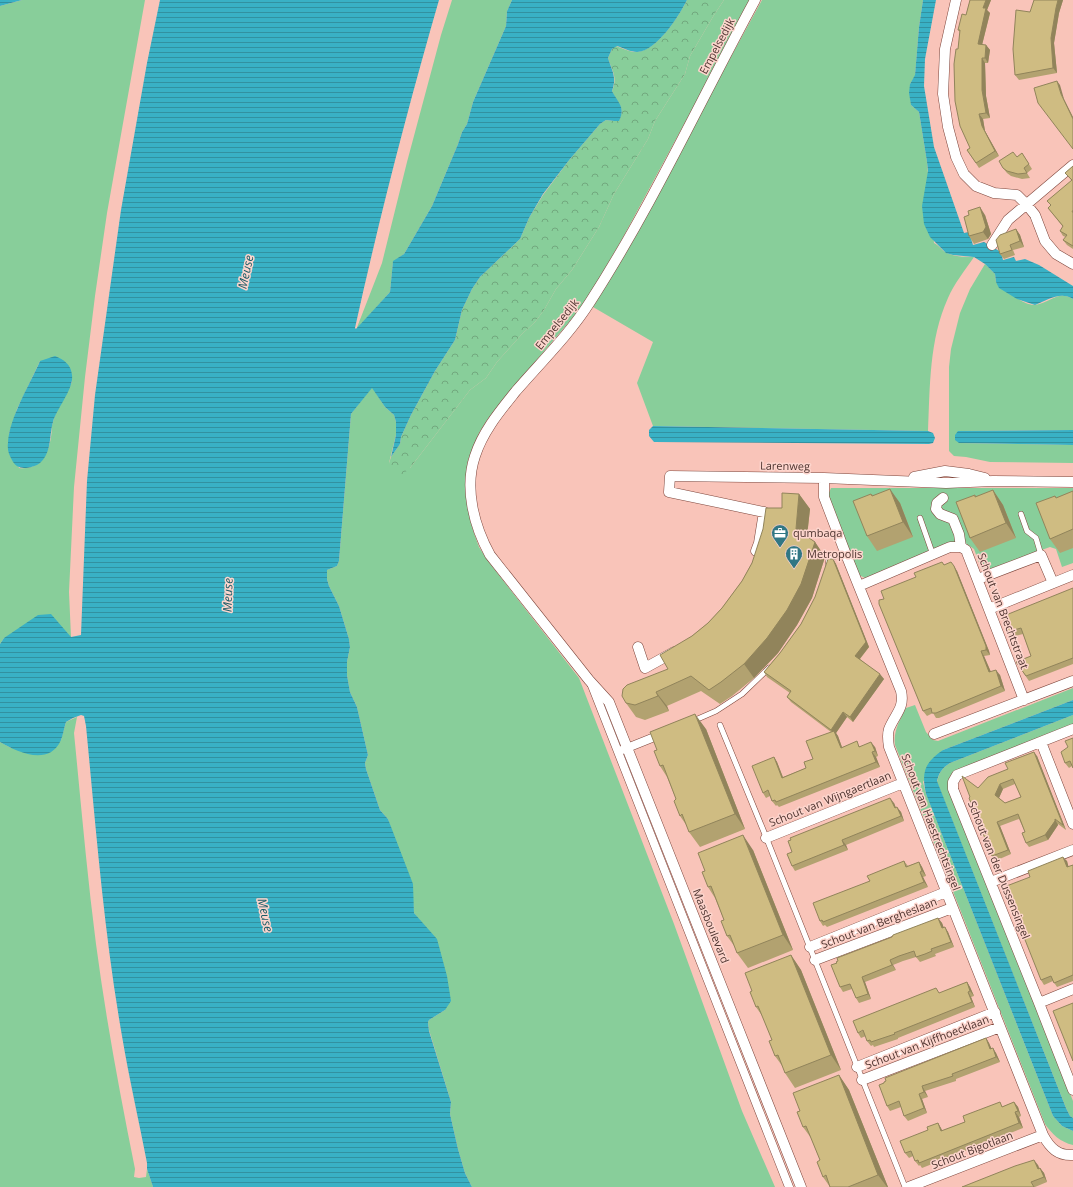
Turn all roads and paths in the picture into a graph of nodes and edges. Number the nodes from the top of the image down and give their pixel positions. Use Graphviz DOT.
graph roads {
  1 [pos="755,0"];
  2 [pos="956,0"];
  3 [pos="1073,165"];
  4 [pos="1027,205"];
  5 [pos="992,244"];
  6 [pos="1073,264"];
  7 [pos="824,478"];
  8 [pos="1073,482"];
  9 [pos="943,498"];
  10 [pos="1020,514"];
  11 [pos="920,518"];
  12 [pos="961,547"];
  13 [pos="845,552"];
  14 [pos="1042,554"];
  15 [pos="933,555"];
  16 [pos="752,561"];
  17 [pos="825,573"];
  18 [pos="1073,575"];
  19 [pos="978,579"];
  20 [pos="1053,582"];
  21 [pos="859,586"];
  22 [pos="989,609"];
  23 [pos="684,646"];
  24 [pos="638,647"];
  25 [pos="567,651"];
  26 [pos="773,664"];
  27 [pos="1073,681"];
  28 [pos="1024,700"];
  29 [pos="690,722"];
  30 [pos="720,725"];
  31 [pos="1073,729"];
  32 [pos="934,734"];
  33 [pos="660,735"];
  34 [pos="1040,742"];
  35 [pos="622,750"];
  36 [pos="903,783"];
  37 [pos="1073,824"];
  38 [pos="766,838"];
  39 [pos="1073,850"];
  40 [pos="991,882"];
  41 [pos="946,892"];
  42 [pos="952,908"];
  43 [pos="810,947"];
  44 [pos="815,960"];
  45 [pos="1073,989"];
  46 [pos="1039,1003"];
  47 [pos="995,1012"];
  48 [pos="1000,1026"];
  49 [pos="857,1067"];
  50 [pos="862,1080"];
  51 [pos="1073,1090"];
  52 [pos="1043,1135"];
  53 [pos="1073,1155"];
  54 [pos="928,1184"];
  55 [pos="789,1187"];
  56 [pos="801,1187"];
  57 [pos="905,1187"];
  58 [pos="909,1187"];
  1 -- 25 [label="street, Empelsedijk"];
  2 -- 4 [label="street"];
  3 -- 4 [label="street"];
  4 -- 5 [label="street"];
  4 -- 6 [label="street"];
  7 -- 8 [label="street, Larenweg"];
  7 -- 13 [label="street, Schout van Haestrechtsingel"];
  7 -- 16 [label="street, Larenweg"];
  9 -- 12 [label="street, Schout van Brechtstraat"];
  10 -- 14 [label="lane"];
  11 -- 15 [label="lane"];
  12 -- 15 [label="street"];
  12 -- 19 [label="street, Schout van Brechtstraat"];
  13 -- 17 [label="lane"];
  13 -- 21 [label="street, Schout van Haestrechtsingel"];
  14 -- 19 [label="street"];
  14 -- 20 [label="street"];
  15 -- 21 [label="street"];
  18 -- 20 [label="street"];
  19 -- 22 [label="street, Schout van Brechtstraat"];
  20 -- 22 [label="street"];
  21 -- 36 [label="street, Schout van Haestrechtsingel"];
  22 -- 28 [label="street, Schout van Brechtstraat"];
  23 -- 24 [label="street"];
  25 -- 35 [label="street, Maasboulevard"];
  26 -- 29 [label="lane"];
  27 -- 28 [label="street"];
  28 -- 32 [label="street"];
  30 -- 38 [label="lane"];
  31 -- 34 [label="street, Schout van der Dussensingel"];
  33 -- 35 [label="street"];
  34 -- 37 [label="street"];
  34 -- 40 [label="street, Schout van der Dussensingel"];
  35 -- 55 [label="street, Maasboulevard"];
  35 -- 56 [label="street, Maasboulevard"];
  36 -- 38 [label="street, Schout van Wijngaertlaan"];
  36 -- 41 [label="street, Schout van Haestrechtsingel"];
  38 -- 43 [label="lane"];
  39 -- 40 [label="street"];
  40 -- 46 [label="street, Schout van der Dussensingel"];
  41 -- 42 [label="street, Schout van Haestrechtsingel"];
  41 -- 43 [label="street, Schout van Bergheslaan"];
  42 -- 44 [label="street, Schout van Bergheslaan"];
  42 -- 47 [label="street, Schout van Haestrechtsingel"];
  43 -- 44 [label="lane"];
  44 -- 49 [label="lane"];
  45 -- 46 [label="street"];
  46 -- 51 [label="street, Schout van der Dussensingel"];
  47 -- 48 [label="street, Schout van Haestrechtsingel"];
  47 -- 49 [label="street, Schout van Kijffhoecklaan"];
  48 -- 50 [label="street, Schout van Kijffhoecklaan"];
  48 -- 52 [label="street, Schout van Haestrechtsingel"];
  49 -- 50 [label="lane"];
  50 -- 57 [label="lane"];
  52 -- 53 [label="street, Schout van Haestrechtsingel"];
  52 -- 54 [label="street, Schout Bigotlaan"];
  54 -- 58 [label="street, Schout Bigotlaan"];
}
